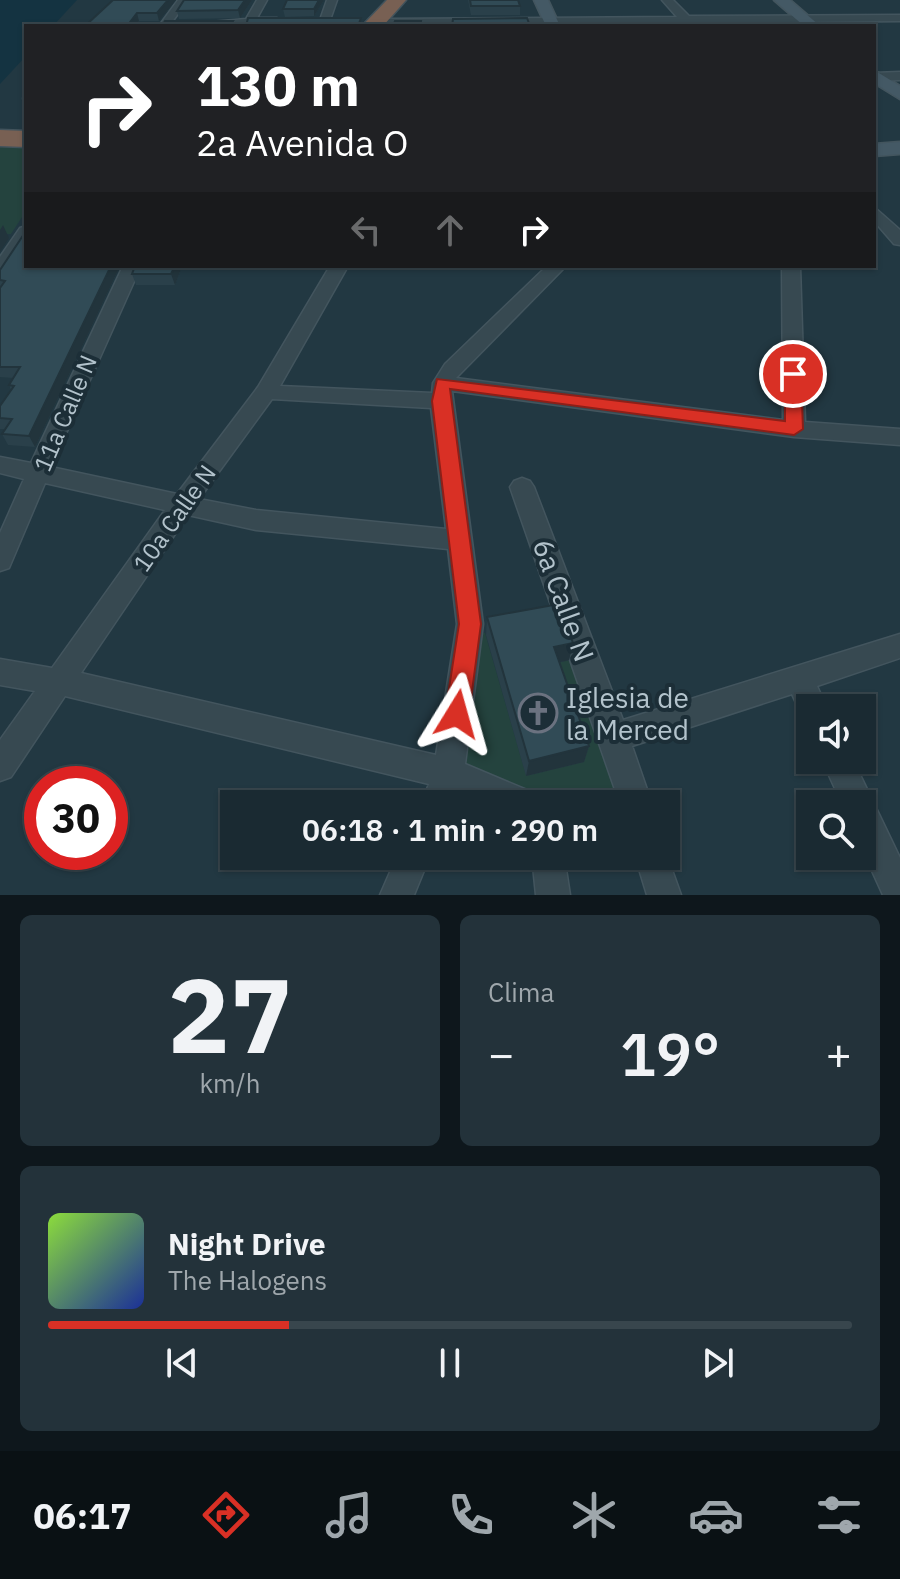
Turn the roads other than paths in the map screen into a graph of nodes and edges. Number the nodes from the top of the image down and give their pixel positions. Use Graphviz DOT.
graph roads {
  1 [pos="183,0"];
  2 [pos="262,0"];
  3 [pos="332,0"];
  4 [pos="397,0"];
  5 [pos="409,0"];
  6 [pos="525,0"];
  7 [pos="541,0"];
  8 [pos="667,0"];
  9 [pos="781,0"];
  10 [pos="900,18"];
  11 [pos="294,20"];
  12 [pos="310,20"];
  13 [pos="376,23"];
  14 [pos="809,23"];
  15 [pos="165,24"];
  16 [pos="193,24"];
  17 [pos="248,24"];
  18 [pos="534,24"];
  19 [pos="552,24"];
  20 [pos="690,24"];
  21 [pos="876,76"];
  22 [pos="900,76"];
  23 [pos="876,77"];
  24 [pos="900,94"];
  25 [pos="0,138"];
  26 [pos="24,139"];
  27 [pos="900,148"];
  28 [pos="876,150"];
  29 [pos="876,214"];
  30 [pos="24,234"];
  31 [pos="876,238"];
  32 [pos="899,238"];
  33 [pos="131,268"];
  34 [pos="338,268"];
  35 [pos="555,268"];
  36 [pos="791,268"];
  37 [pos="0,269"];
  38 [pos="266,392"];
  39 [pos="442,392"];
  40 [pos="794,429"];
  41 [pos="900,437"];
  42 [pos="0,465"];
  43 [pos="40,472"];
  44 [pos="522,487"];
  45 [pos="183,503"];
  46 [pos="459,540"];
  47 [pos="0,561"];
  48 [pos="564,606"];
  49 [pos="533,612"];
  50 [pos="502,618"];
  51 [pos="470,624"];
  52 [pos="900,646"];
  53 [pos="0,672"];
  54 [pos="800,680"];
  55 [pos="60,682"];
  56 [pos="806,694"];
  57 [pos="616,737"];
  58 [pos="0,766"];
  59 [pos="449,773"];
  60 [pos="442,790"];
  61 [pos="490,790"];
  62 [pos="632,790"];
  63 [pos="876,843"];
  64 [pos="408,870"];
  65 [pos="550,870"];
  66 [pos="653,870"];
  67 [pos="397,895"];
  68 [pos="553,895"];
  69 [pos="664,895"];
  70 [pos="900,895"];
  1 -- 15 [label="street"];
  2 -- 17 [label="street"];
  3 -- 12 [label="street"];
  4 -- 13 [label="highway"];
  5 -- 13 [label="highway"];
  6 -- 18 [label="street"];
  7 -- 19 [label="street"];
  8 -- 20 [label="street"];
  9 -- 14 [label="street"];
  10 -- 14 [label="street"];
  11 -- 17 [label="street"];
  13 -- 18 [label="street"];
  14 -- 20 [label="street"];
  16 -- 17 [label="street"];
  18 -- 19 [label="street"];
  19 -- 20 [label="street"];
  21 -- 22 [label="street"];
  23 -- 24 [label="street"];
  25 -- 26 [label="highway"];
  27 -- 28 [label="street"];
  29 -- 32 [label="street"];
  30 -- 37 [label="street"];
  31 -- 32 [label="street"];
  33 -- 43 [label="street, 11a Calle N"];
  34 -- 38 [label="street, 10a Calle N"];
  35 -- 39 [label="street"];
  36 -- 40 [label="street"];
  38 -- 39 [label="street"];
  38 -- 45 [label="street, 10a Calle N"];
  39 -- 40 [label="street"];
  39 -- 46 [label="street"];
  40 -- 41 [label="street"];
  42 -- 43 [label="street"];
  43 -- 45 [label="street"];
  43 -- 47 [label="street, 11a Calle N"];
  44 -- 48 [label="street, 6a Calle N"];
  45 -- 46 [label="street"];
  45 -- 55 [label="street, 10a Calle N"];
  46 -- 51 [label="street"];
  48 -- 49 [label="street"];
  48 -- 57 [label="street, 6a Calle N"];
  50 -- 51 [label="street"];
  51 -- 59 [label="street"];
  52 -- 54 [label="street"];
  53 -- 55 [label="street"];
  54 -- 56 [label="street"];
  54 -- 57 [label="street"];
  55 -- 58 [label="street, 10a Calle N"];
  55 -- 59 [label="street"];
  57 -- 62 [label="street, 6a Calle N"];
  59 -- 60 [label="street"];
  59 -- 61 [label="street"];
  63 -- 70 [label="street"];
  64 -- 67 [label="street"];
  65 -- 68 [label="street"];
  66 -- 69 [label="street"];
}
